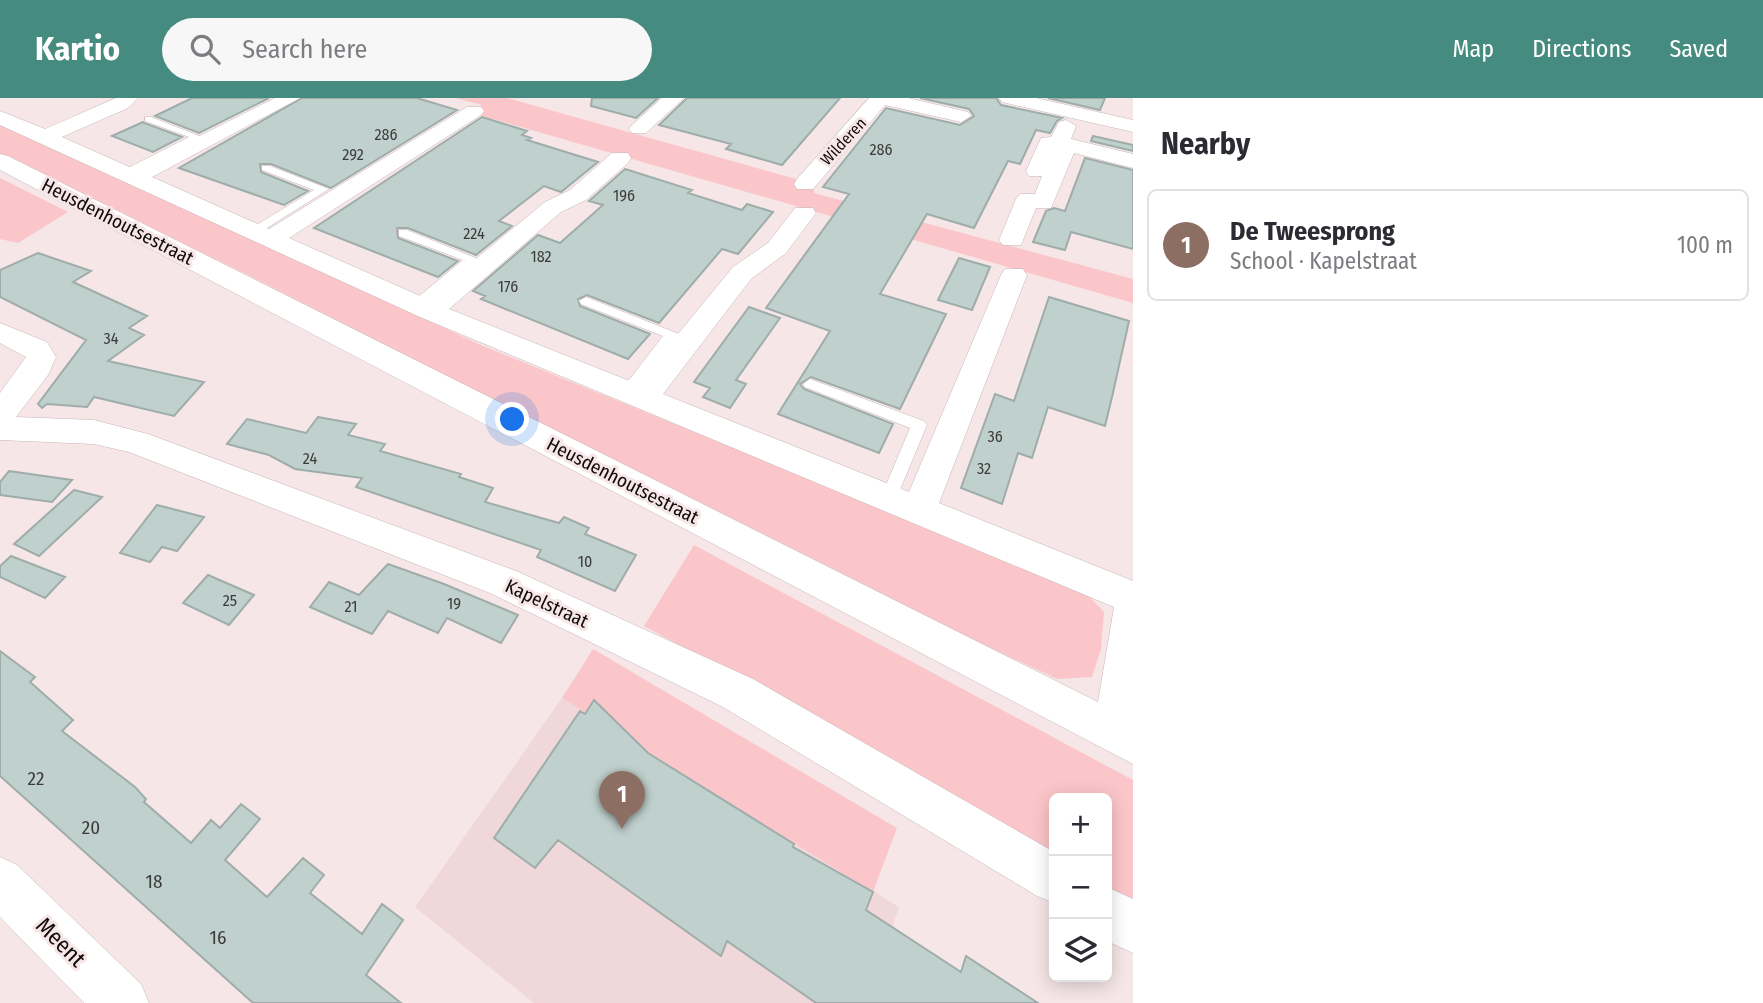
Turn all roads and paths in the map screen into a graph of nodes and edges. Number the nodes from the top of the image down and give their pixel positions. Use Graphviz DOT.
graph roads {
  1 [pos="128,98"];
  2 [pos="290,98"];
  3 [pos="674,98"];
  4 [pos="881,98"];
  5 [pos="1009,98"];
  6 [pos="1047,102"];
  7 [pos="474,111"];
  8 [pos="1072,112"];
  9 [pos="961,116"];
  10 [pos="0,117"];
  11 [pos="148,120"];
  12 [pos="1133,126"];
  13 [pos="639,129"];
  14 [pos="45,137"];
  15 [pos="1059,143"];
  16 [pos="620,158"];
  17 [pos="0,161"];
  18 [pos="1133,161"];
  19 [pos="267,168"];
  20 [pos="129,176"];
  21 [pos="805,184"];
  22 [pos="1019,196"];
  23 [pos="804,213"];
  24 [pos="403,233"];
  25 [pos="261,236"];
  26 [pos="1002,237"];
  27 [pos="1014,275"];
  28 [pos="586,301"];
  29 [pos="423,308"];
  30 [pos="0,332"];
  31 [pos="810,384"];
  32 [pos="634,396"];
  33 [pos="0,415"];
  34 [pos="0,428"];
  35 [pos="888,499"];
  36 [pos="918,511"];
  37 [pos="1133,598"];
  38 [pos="1133,608"];
  39 [pos="1124,737"];
  40 [pos="1049,876"];
  41 [pos="0,882"];
  42 [pos="1112,915"];
  43 [pos="1133,928"];
  44 [pos="122,1003"];
  1 -- 14 [label="street"];
  2 -- 20 [label="street"];
  3 -- 13 [label="street"];
  4 -- 9 [label="street, Wilderen"];
  4 -- 21 [label="street, Wilderen"];
  5 -- 6 [label="street"];
  6 -- 8 [label="street"];
  7 -- 25 [label="street"];
  8 -- 12 [label="street"];
  8 -- 15 [label="street"];
  10 -- 14 [label="street"];
  11 -- 20 [label="lane"];
  14 -- 20 [label="street"];
  15 -- 18 [label="street"];
  15 -- 22 [label="street"];
  15 -- 22 [label="street"];
  16 -- 29 [label="street"];
  17 -- 39 [label="street, Heusdenhoutsestraat"];
  19 -- 25 [label="lane"];
  20 -- 25 [label="street"];
  22 -- 26 [label="street"];
  23 -- 32 [label="street"];
  24 -- 29 [label="lane"];
  25 -- 29 [label="street"];
  27 -- 36 [label="street"];
  28 -- 32 [label="lane"];
  29 -- 32 [label="street"];
  30 -- 33 [label="street"];
  31 -- 35 [label="lane"];
  32 -- 35 [label="street"];
  34 -- 40 [label="street, Kapelstraat"];
  35 -- 36 [label="street"];
  36 -- 37 [label="street"];
  38 -- 39 [label="street"];
  41 -- 44 [label="street, Meent"];
  42 -- 43 [label="street"];
}
